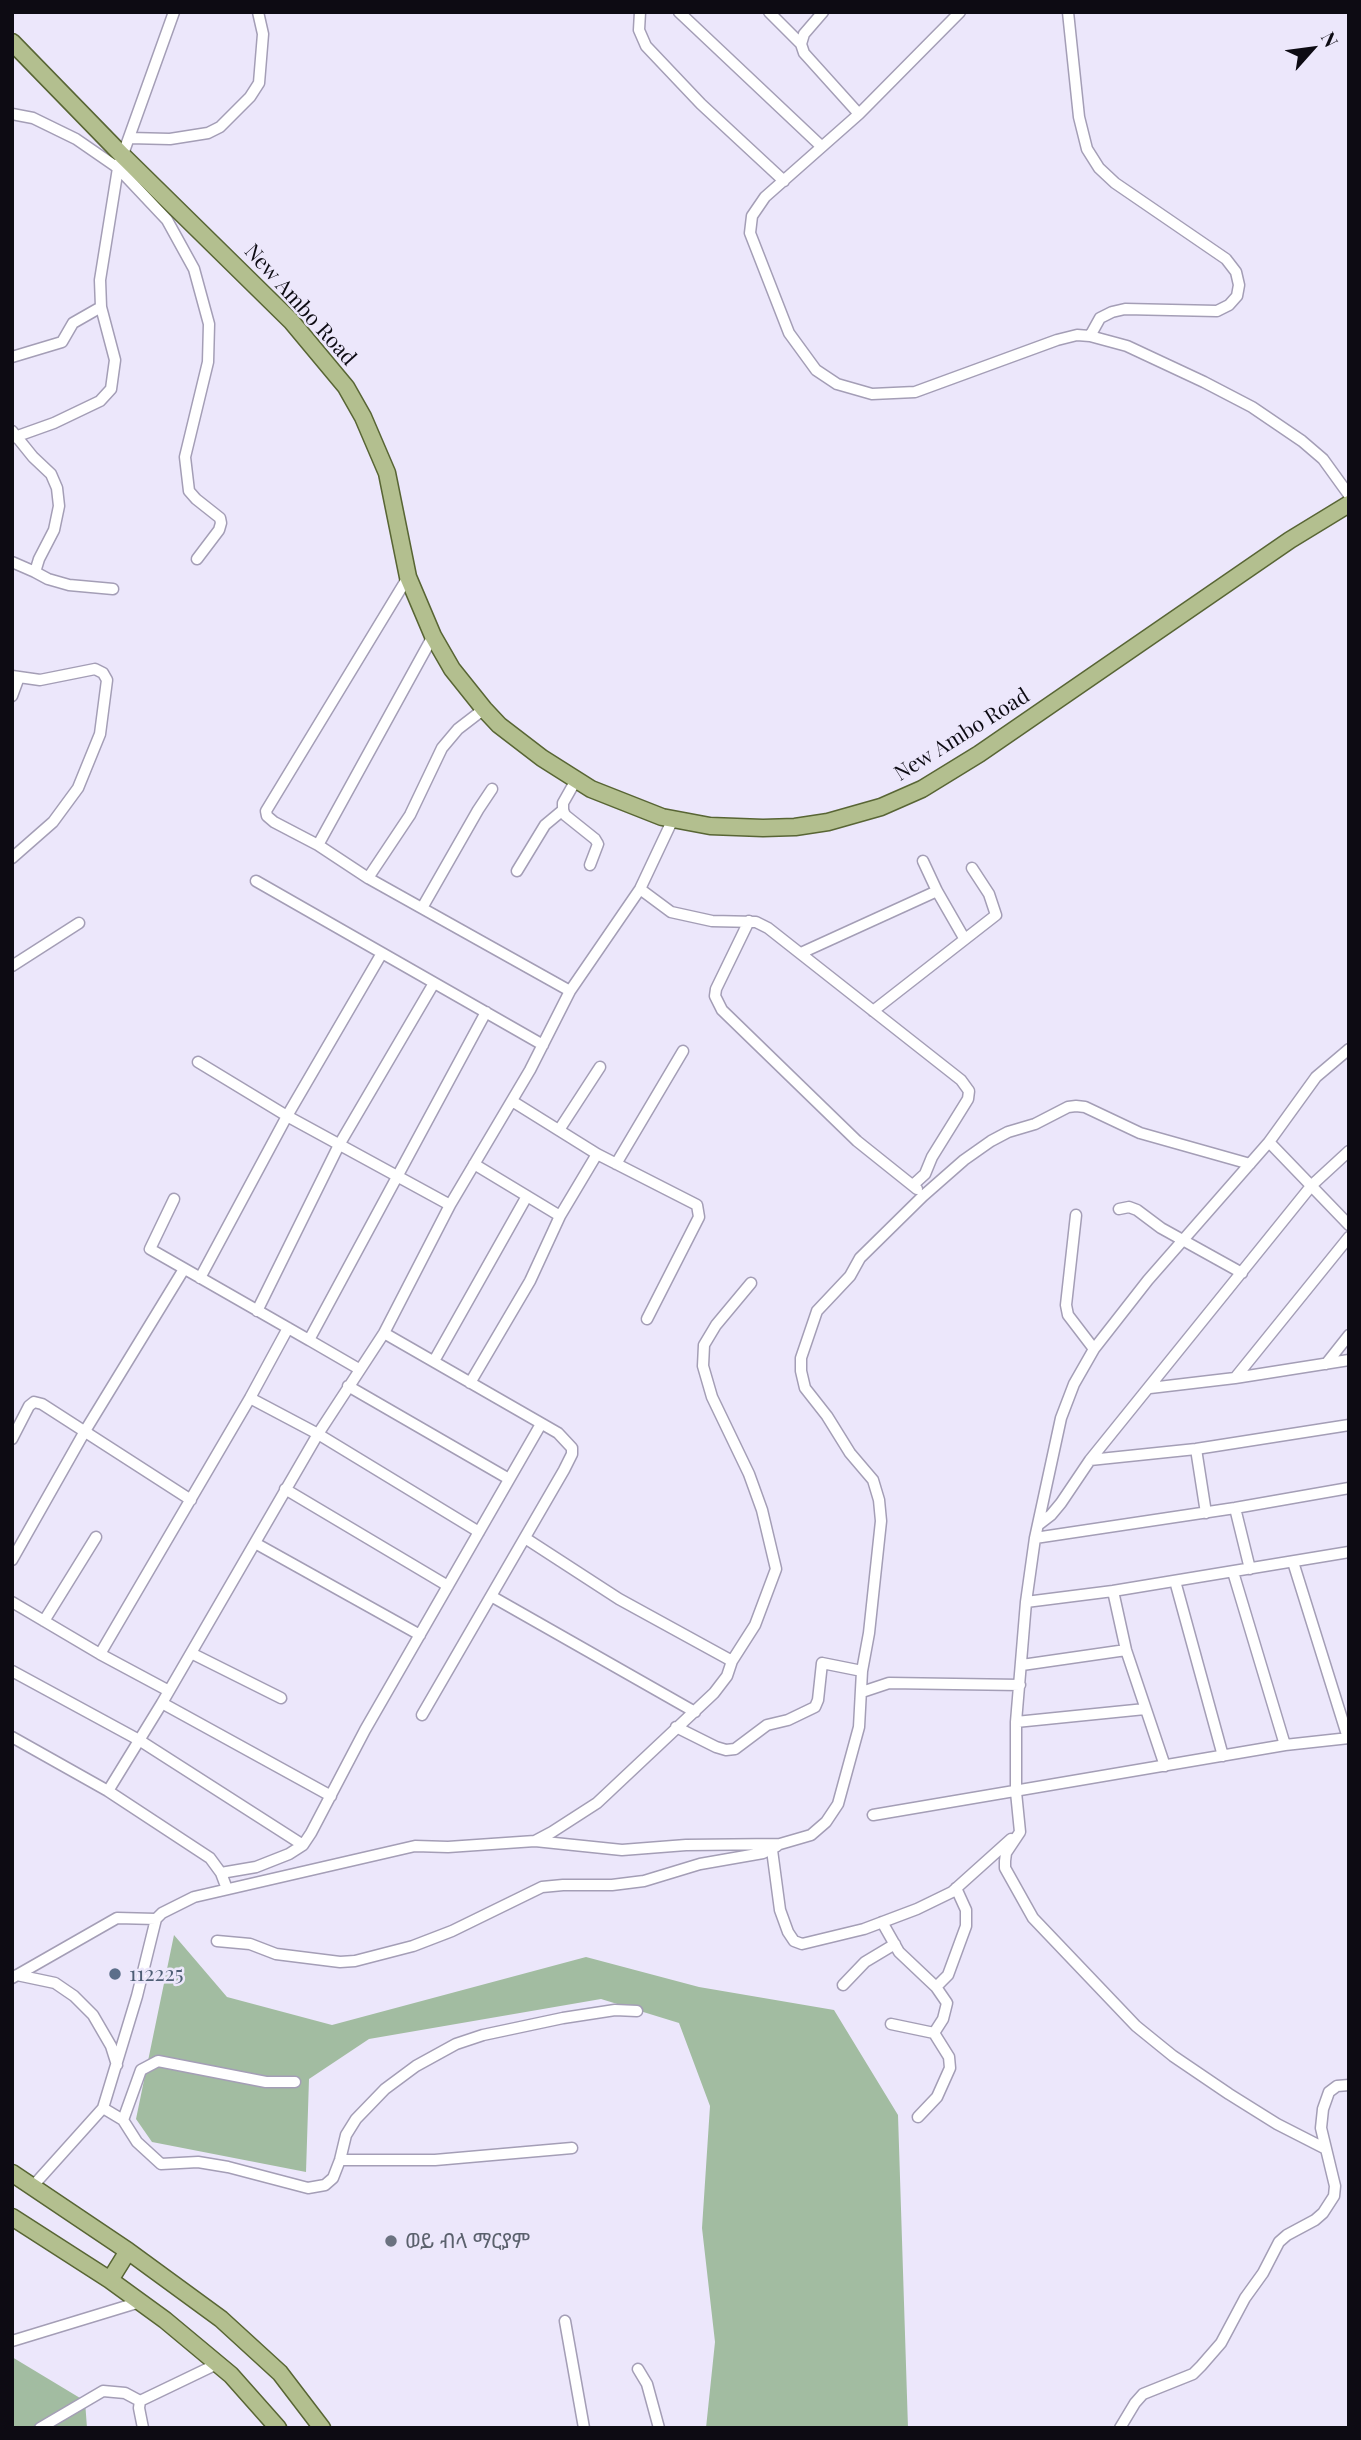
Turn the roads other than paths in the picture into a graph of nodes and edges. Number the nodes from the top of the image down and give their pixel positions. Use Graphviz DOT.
graph roads {
  1 [pos="174,12"];
  2 [pos="258,12"];
  3 [pos="640,12"];
  4 [pos="679,12"];
  5 [pos="769,12"];
  6 [pos="823,12"];
  7 [pos="960,12"];
  8 [pos="1068,12"];
  9 [pos="12,42"];
  10 [pos="801,44"];
  11 [pos="12,114"];
  12 [pos="859,114"];
  13 [pos="129,138"];
  14 [pos="821,146"];
  15 [pos="120,161"];
  16 [pos="784,181"];
  17 [pos="101,307"];
  18 [pos="1090,336"];
  19 [pos="12,357"];
  20 [pos="14,435"];
  21 [pos="1349,495"];
  22 [pos="1349,504"];
  23 [pos="197,559"];
  24 [pos="12,562"];
  25 [pos="36,572"];
  26 [pos="408,577"];
  27 [pos="113,589"];
  28 [pos="433,636"];
  29 [pos="16,676"];
  30 [pos="12,696"];
  31 [pos="485,709"];
  32 [pos="576,780"];
  33 [pos="492,789"];
  34 [pos="563,810"];
  35 [pos="673,819"];
  36 [pos="318,845"];
  37 [pos="12,858"];
  38 [pos="923,861"];
  39 [pos="590,865"];
  40 [pos="972,868"];
  41 [pos="517,871"];
  42 [pos="368,878"];
  43 [pos="256,881"];
  44 [pos="640,889"];
  45 [pos="937,891"];
  46 [pos="422,908"];
  47 [pos="748,921"];
  48 [pos="79,923"];
  49 [pos="964,938"];
  50 [pos="382,953"];
  51 [pos="801,953"];
  52 [pos="12,966"];
  53 [pos="434,983"];
  54 [pos="570,991"];
  55 [pos="873,1011"];
  56 [pos="486,1012"];
  57 [pos="543,1045"];
  58 [pos="1349,1049"];
  59 [pos="683,1051"];
  60 [pos="198,1062"];
  61 [pos="600,1067"];
  62 [pos="512,1101"];
  63 [pos="287,1116"];
  64 [pos="559,1130"];
  65 [pos="1269,1142"];
  66 [pos="339,1145"];
  67 [pos="1349,1151"];
  68 [pos="597,1154"];
  69 [pos="474,1164"];
  70 [pos="616,1164"];
  71 [pos="1250,1164"];
  72 [pos="395,1177"];
  73 [pos="913,1185"];
  74 [pos="1312,1185"];
  75 [pos="527,1196"];
  76 [pos="923,1196"];
  77 [pos="174,1199"];
  78 [pos="450,1205"];
  79 [pos="1119,1209"];
  80 [pos="1076,1215"];
  81 [pos="560,1216"];
  82 [pos="1349,1226"];
  83 [pos="1349,1237"];
  84 [pos="1182,1241"];
  85 [pos="184,1269"];
  86 [pos="1242,1273"];
  87 [pos="200,1278"];
  88 [pos="751,1283"];
  89 [pos="257,1311"];
  90 [pos="647,1319"];
  91 [pos="288,1328"];
  92 [pos="384,1333"];
  93 [pos="1349,1335"];
  94 [pos="309,1340"];
  95 [pos="1094,1349"];
  96 [pos="1349,1360"];
  97 [pos="434,1362"];
  98 [pos="1326,1364"];
  99 [pos="359,1369"];
  100 [pos="1235,1378"];
  101 [pos="470,1383"];
  102 [pos="348,1386"];
  103 [pos="1150,1388"];
  104 [pos="250,1398"];
  105 [pos="541,1424"];
  106 [pos="1349,1426"];
  107 [pos="85,1431"];
  108 [pos="318,1434"];
  109 [pos="12,1439"];
  110 [pos="1196,1449"];
  111 [pos="1090,1460"];
  112 [pos="509,1479"];
  113 [pos="1349,1488"];
  114 [pos="285,1489"];
  115 [pos="191,1500"];
  116 [pos="1235,1508"];
  117 [pos="1206,1513"];
  118 [pos="1038,1525"];
  119 [pos="479,1532"];
  120 [pos="96,1537"];
  121 [pos="525,1538"];
  122 [pos="1035,1538"];
  123 [pos="255,1543"];
  124 [pos="1349,1552"];
  125 [pos="12,1560"];
  126 [pos="1293,1562"];
  127 [pos="1250,1569"];
  128 [pos="1233,1572"];
  129 [pos="1175,1581"];
  130 [pos="448,1586"];
  131 [pos="1113,1591"];
  132 [pos="491,1595"];
  133 [pos="12,1602"];
  134 [pos="1026,1602"];
  135 [pos="44,1621"];
  136 [pos="420,1635"];
  137 [pos="1126,1650"];
  138 [pos="191,1653"];
  139 [pos="100,1654"];
  140 [pos="732,1661"];
  141 [pos="1022,1665"];
  142 [pos="12,1671"];
  143 [pos="862,1671"];
  144 [pos="1020,1685"];
  145 [pos="169,1691"];
  146 [pos="862,1692"];
  147 [pos="281,1698"];
  148 [pos="162,1703"];
  149 [pos="1145,1709"];
  150 [pos="695,1712"];
  151 [pos="422,1715"];
  152 [pos="1016,1722"];
  153 [pos="676,1727"];
  154 [pos="12,1737"];
  155 [pos="1348,1738"];
  156 [pos="139,1740"];
  157 [pos="1285,1745"];
  158 [pos="1223,1756"];
  159 [pos="1165,1766"];
  160 [pos="108,1791"];
  161 [pos="1016,1791"];
  162 [pos="331,1796"];
  163 [pos="873,1815"];
  164 [pos="1020,1832"];
  165 [pos="535,1841"];
  166 [pos="303,1845"];
  167 [pos="776,1847"];
  168 [pos="221,1873"];
  169 [pos="956,1888"];
  170 [pos="227,1889"];
  171 [pos="156,1919"];
  172 [pos="882,1922"];
  173 [pos="218,1941"];
  174 [pos="895,1944"];
  175 [pos="15,1977"];
  176 [pos="843,1985"];
  177 [pos="936,1987"];
  178 [pos="637,2011"];
  179 [pos="891,2025"];
  180 [pos="934,2033"];
  181 [pos="117,2065"];
  182 [pos="295,2082"];
  183 [pos="1349,2085"];
  184 [pos="103,2108"];
  185 [pos="918,2117"];
  186 [pos="123,2120"];
  187 [pos="572,2148"];
  188 [pos="1326,2149"];
  189 [pos="340,2160"];
  190 [pos="12,2173"];
  191 [pos="32,2187"];
  192 [pos="12,2217"];
  193 [pos="128,2252"];
  194 [pos="110,2280"];
  195 [pos="140,2302"];
  196 [pos="565,2321"];
  197 [pos="12,2341"];
  198 [pos="217,2364"];
  199 [pos="638,2369"];
  200 [pos="140,2400"];
  201 [pos="54,2424"];
  202 [pos="40,2428"];
  203 [pos="143,2428"];
  204 [pos="278,2428"];
  205 [pos="322,2428"];
  206 [pos="584,2428"];
  207 [pos="659,2428"];
  208 [pos="1121,2428"];
  1 -- 13 [label="street"];
  2 -- 13 [label="street"];
  3 -- 16 [label="street"];
  4 -- 14 [label="street"];
  5 -- 10 [label="street"];
  6 -- 10 [label="street"];
  7 -- 12 [label="street"];
  8 -- 18 [label="street"];
  9 -- 15 [label="main road, New Ambo Road"];
  10 -- 12 [label="street"];
  11 -- 15 [label="street"];
  12 -- 14 [label="street"];
  13 -- 15 [label="street"];
  14 -- 16 [label="street"];
  15 -- 17 [label="street"];
  15 -- 23 [label="street"];
  15 -- 26 [label="main road, New Ambo Road"];
  16 -- 18 [label="street"];
  17 -- 19 [label="street"];
  17 -- 20 [label="street"];
  18 -- 21 [label="street"];
  20 -- 25 [label="street"];
  22 -- 35 [label="main road, New Ambo Road"];
  24 -- 25 [label="street"];
  25 -- 27 [label="street"];
  26 -- 28 [label="main road, New Ambo Road"];
  26 -- 36 [label="street"];
  28 -- 31 [label="main road, New Ambo Road"];
  28 -- 36 [label="street"];
  29 -- 30 [label="street"];
  29 -- 37 [label="street"];
  31 -- 32 [label="main road, New Ambo Road"];
  31 -- 42 [label="street"];
  32 -- 34 [label="street"];
  32 -- 35 [label="main road, New Ambo Road"];
  33 -- 46 [label="street"];
  34 -- 39 [label="street"];
  34 -- 41 [label="street"];
  35 -- 44 [label="street"];
  36 -- 42 [label="street"];
  38 -- 45 [label="street"];
  40 -- 49 [label="street"];
  42 -- 46 [label="street"];
  43 -- 50 [label="street"];
  44 -- 47 [label="street"];
  44 -- 54 [label="street"];
  45 -- 49 [label="street"];
  45 -- 51 [label="street"];
  46 -- 54 [label="street"];
  47 -- 51 [label="street"];
  47 -- 73 [label="street"];
  48 -- 52 [label="street"];
  49 -- 55 [label="street"];
  50 -- 53 [label="street"];
  50 -- 63 [label="street"];
  51 -- 55 [label="street"];
  53 -- 56 [label="street"];
  53 -- 66 [label="street"];
  54 -- 57 [label="street"];
  55 -- 73 [label="street"];
  56 -- 57 [label="street"];
  56 -- 72 [label="street"];
  57 -- 62 [label="street"];
  58 -- 65 [label="street"];
  59 -- 70 [label="street"];
  60 -- 63 [label="street"];
  61 -- 64 [label="street"];
  62 -- 64 [label="street"];
  62 -- 69 [label="street"];
  63 -- 66 [label="street"];
  63 -- 87 [label="street"];
  64 -- 68 [label="street"];
  65 -- 71 [label="street"];
  65 -- 74 [label="street"];
  66 -- 72 [label="street"];
  66 -- 89 [label="street"];
  67 -- 74 [label="street"];
  68 -- 70 [label="street"];
  68 -- 81 [label="street"];
  69 -- 75 [label="street"];
  69 -- 78 [label="street"];
  70 -- 90 [label="street"];
  71 -- 76 [label="street"];
  71 -- 84 [label="street"];
  72 -- 78 [label="street"];
  72 -- 94 [label="street"];
  73 -- 76 [label="street"];
  74 -- 82 [label="street"];
  74 -- 86 [label="street"];
  75 -- 81 [label="street"];
  75 -- 97 [label="street"];
  76 -- 143 [label="street"];
  77 -- 85 [label="street"];
  78 -- 92 [label="street"];
  79 -- 84 [label="street"];
  80 -- 95 [label="street"];
  81 -- 101 [label="street"];
  83 -- 100 [label="street"];
  84 -- 86 [label="street"];
  84 -- 95 [label="street"];
  85 -- 87 [label="street"];
  85 -- 107 [label="street"];
  86 -- 103 [label="street"];
  87 -- 89 [label="street"];
  88 -- 140 [label="street"];
  89 -- 91 [label="street"];
  91 -- 94 [label="street"];
  91 -- 104 [label="street"];
  92 -- 97 [label="street"];
  92 -- 99 [label="street"];
  93 -- 98 [label="street"];
  94 -- 99 [label="street"];
  95 -- 118 [label="street"];
  96 -- 98 [label="street"];
  97 -- 101 [label="street"];
  98 -- 100 [label="street"];
  99 -- 102 [label="street"];
  100 -- 103 [label="street"];
  101 -- 105 [label="street"];
  102 -- 108 [label="street"];
  102 -- 112 [label="street"];
  103 -- 111 [label="street"];
  104 -- 108 [label="street"];
  104 -- 115 [label="street"];
  105 -- 112 [label="street"];
  105 -- 121 [label="street"];
  106 -- 110 [label="street"];
  107 -- 109 [label="street"];
  107 -- 115 [label="street"];
  107 -- 125 [label="street"];
  108 -- 114 [label="street"];
  108 -- 119 [label="street"];
  110 -- 111 [label="street"];
  110 -- 117 [label="street"];
  111 -- 118 [label="street"];
  112 -- 119 [label="street"];
  113 -- 116 [label="street"];
  114 -- 123 [label="street"];
  114 -- 130 [label="street"];
  115 -- 139 [label="street"];
  116 -- 117 [label="street"];
  116 -- 127 [label="street"];
  117 -- 122 [label="street"];
  118 -- 122 [label="street"];
  119 -- 130 [label="street"];
  120 -- 135 [label="street"];
  121 -- 132 [label="street"];
  121 -- 140 [label="street"];
  122 -- 134 [label="street"];
  123 -- 136 [label="street"];
  123 -- 138 [label="street"];
  124 -- 126 [label="street"];
  126 -- 127 [label="street"];
  126 -- 155 [label="street"];
  127 -- 128 [label="street"];
  128 -- 129 [label="street"];
  128 -- 157 [label="street"];
  129 -- 131 [label="street"];
  129 -- 158 [label="street"];
  130 -- 136 [label="street"];
  131 -- 134 [label="street"];
  131 -- 137 [label="street"];
  132 -- 150 [label="street"];
  132 -- 151 [label="street"];
  133 -- 135 [label="street"];
  134 -- 141 [label="street"];
  135 -- 139 [label="street"];
  136 -- 162 [label="street"];
  137 -- 141 [label="street"];
  137 -- 149 [label="street"];
  138 -- 145 [label="street"];
  138 -- 147 [label="street"];
  139 -- 145 [label="street"];
  140 -- 150 [label="street"];
  141 -- 144 [label="street"];
  142 -- 156 [label="street"];
  143 -- 146 [label="street"];
  143 -- 153 [label="street"];
  144 -- 146 [label="street"];
  144 -- 152 [label="street"];
  145 -- 148 [label="street"];
  146 -- 167 [label="street"];
  148 -- 156 [label="street"];
  148 -- 162 [label="street"];
  149 -- 152 [label="street"];
  149 -- 159 [label="street"];
  150 -- 153 [label="street"];
  152 -- 161 [label="street"];
  153 -- 165 [label="street"];
  154 -- 160 [label="street"];
  155 -- 157 [label="street"];
  156 -- 160 [label="street"];
  156 -- 166 [label="street"];
  157 -- 158 [label="street"];
  158 -- 159 [label="street"];
  159 -- 161 [label="street"];
  160 -- 168 [label="street"];
  161 -- 163 [label="street"];
  161 -- 164 [label="street"];
  162 -- 166 [label="street"];
  164 -- 169 [label="street"];
  164 -- 188 [label="street"];
  165 -- 167 [label="street"];
  165 -- 170 [label="street"];
  166 -- 168 [label="street"];
  167 -- 172 [label="street"];
  167 -- 173 [label="street"];
  168 -- 170 [label="street"];
  169 -- 172 [label="street"];
  169 -- 177 [label="street"];
  170 -- 171 [label="street"];
  171 -- 175 [label="street"];
  171 -- 181 [label="street"];
  172 -- 174 [label="street"];
  174 -- 176 [label="street"];
  174 -- 177 [label="street"];
  175 -- 181 [label="street"];
  177 -- 180 [label="street"];
  178 -- 189 [label="street"];
  179 -- 180 [label="street"];
  180 -- 185 [label="street"];
  181 -- 184 [label="street"];
  182 -- 186 [label="street"];
  183 -- 188 [label="street"];
  184 -- 186 [label="street"];
  184 -- 191 [label="street"];
  186 -- 189 [label="street"];
  187 -- 189 [label="street"];
  188 -- 208 [label="street"];
  190 -- 191 [label="main road"];
  191 -- 193 [label="main road"];
  192 -- 194 [label="main road"];
  193 -- 194 [label="main road"];
  193 -- 205 [label="main road"];
  194 -- 195 [label="main road"];
  195 -- 197 [label="street"];
  195 -- 198 [label="main road"];
  196 -- 206 [label="street"];
  198 -- 200 [label="street"];
  198 -- 204 [label="main road"];
  199 -- 207 [label="street"];
  200 -- 201 [label="street"];
  200 -- 203 [label="street"];
  201 -- 202 [label="street"];
}
